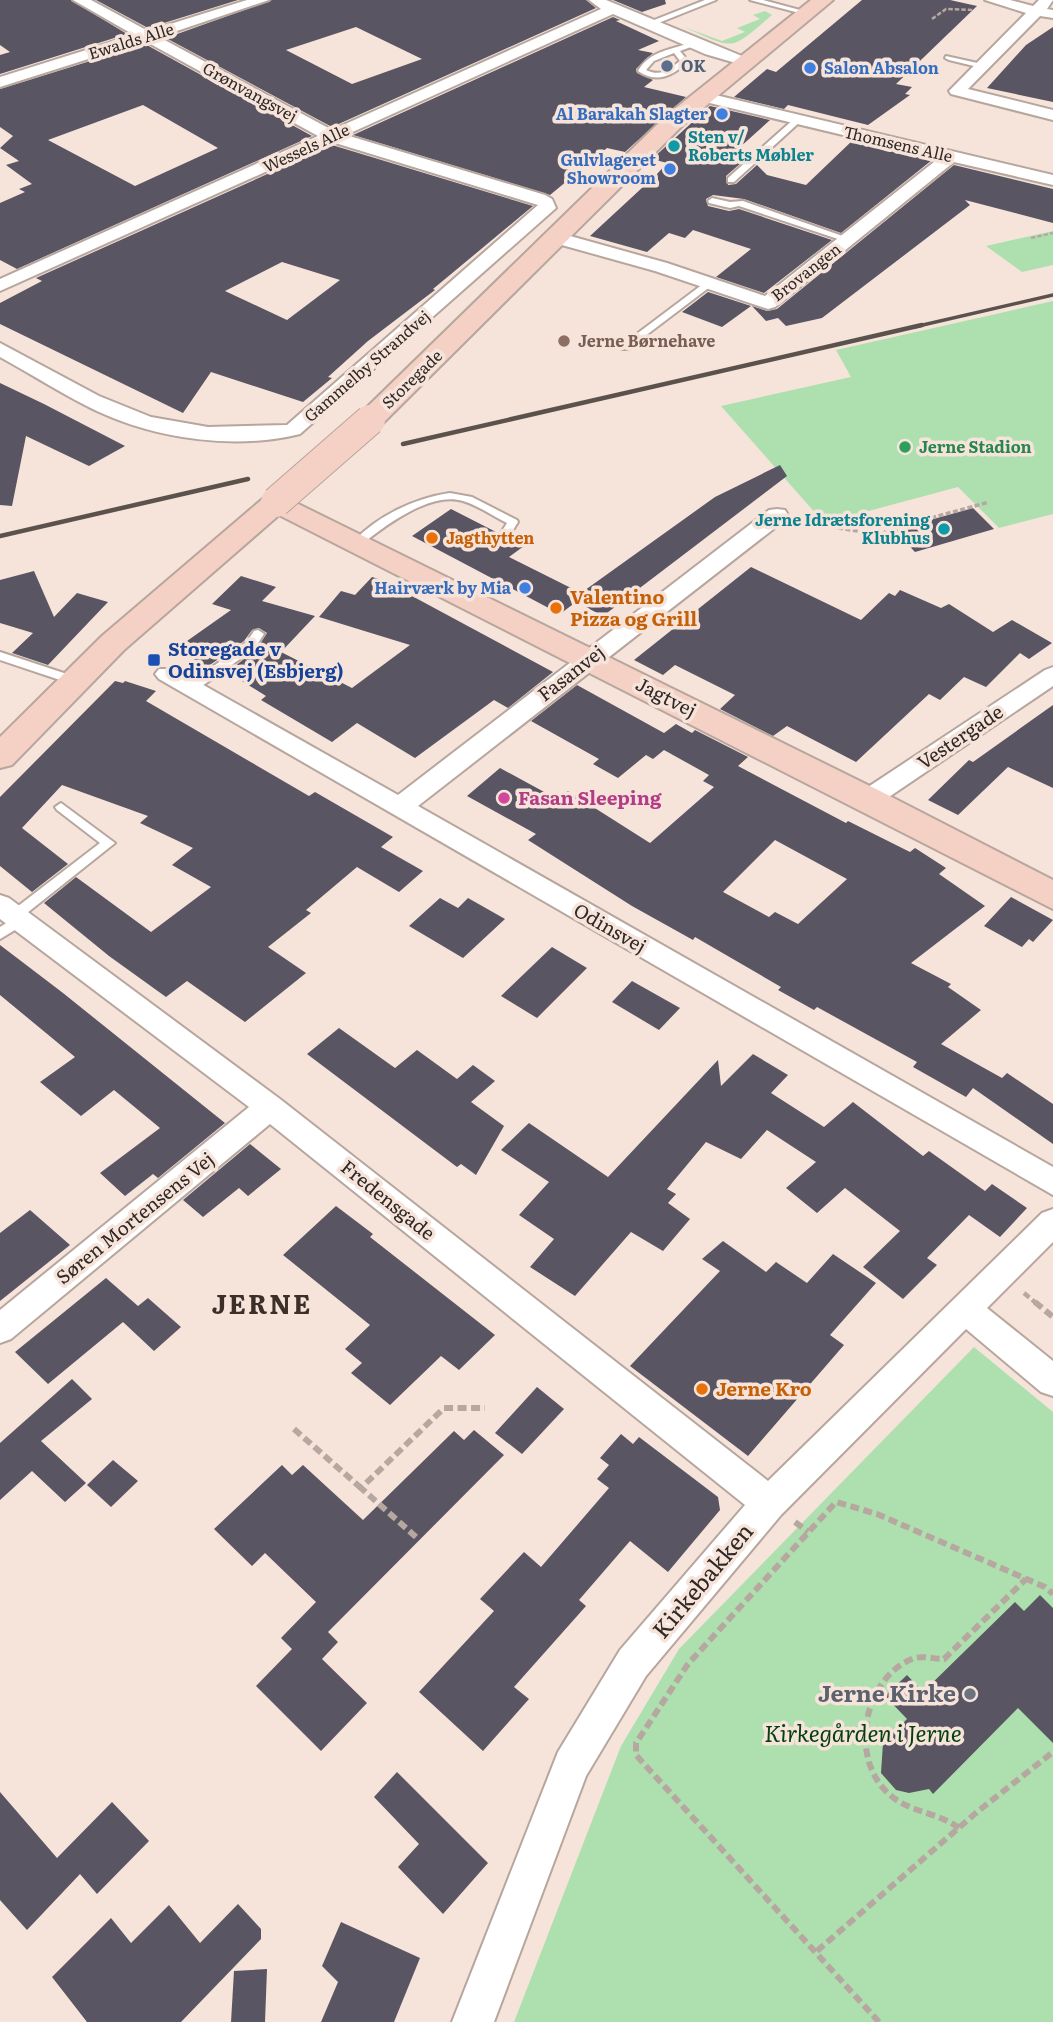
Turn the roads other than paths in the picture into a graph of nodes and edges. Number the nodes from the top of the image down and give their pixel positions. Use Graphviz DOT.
graph roads {
  1 [pos="80,0"];
  2 [pos="262,0"];
  3 [pos="593,0"];
  4 [pos="712,0"];
  5 [pos="754,0"];
  6 [pos="992,0"];
  7 [pos="1041,5"];
  8 [pos="815,6"];
  9 [pos="612,9"];
  10 [pos="1053,15"];
  11 [pos="648,24"];
  12 [pos="148,36"];
  13 [pos="695,44"];
  14 [pos="677,52"];
  15 [pos="949,58"];
  16 [pos="746,61"];
  17 [pos="982,66"];
  18 [pos="0,82"];
  19 [pos="702,97"];
  20 [pos="1053,115"];
  21 [pos="797,120"];
  22 [pos="331,136"];
  23 [pos="950,157"];
  24 [pos="731,180"];
  25 [pos="1053,180"];
  26 [pos="712,201"];
  27 [pos="547,205"];
  28 [pos="557,237"];
  29 [pos="847,239"];
  30 [pos="710,283"];
  31 [pos="0,286"];
  32 [pos="625,347"];
  33 [pos="0,349"];
  34 [pos="276,502"];
  35 [pos="776,515"];
  36 [pos="501,541"];
  37 [pos="358,542"];
  38 [pos="258,634"];
  39 [pos="0,656"];
  40 [pos="589,658"];
  41 [pos="167,674"];
  42 [pos="1053,675"];
  43 [pos="75,681"];
  44 [pos="191,688"];
  45 [pos="0,757"];
  46 [pos="868,799"];
  47 [pos="61,807"];
  48 [pos="400,807"];
  49 [pos="1053,896"];
  50 [pos="9,919"];
  51 [pos="271,1107"];
  52 [pos="1053,1182"];
  53 [pos="1053,1222"];
  54 [pos="965,1310"];
  55 [pos="0,1329"];
  56 [pos="1053,1381"];
  57 [pos="769,1503"];
  58 [pos="473,2022"];
  1 -- 12 [label="street, Grønvangsvej"];
  2 -- 12 [label="street, Ewalds Alle"];
  3 -- 9 [label="street"];
  4 -- 11 [label="lane"];
  5 -- 8 [label="lane"];
  6 -- 7 [label="street"];
  7 -- 10 [label="street"];
  7 -- 17 [label="street"];
  8 -- 16 [label="street, Storegade"];
  9 -- 11 [label="street"];
  9 -- 22 [label="street, Wessels Alle"];
  11 -- 13 [label="street"];
  12 -- 18 [label="street, Ewalds Alle"];
  12 -- 22 [label="street, Grønvangsvej"];
  13 -- 14 [label="lane"];
  13 -- 16 [label="street"];
  14 -- 14 [label="lane"];
  15 -- 17 [label="lane"];
  16 -- 19 [label="street, Storegade"];
  17 -- 20 [label="street"];
  19 -- 21 [label="street, Thomsens Alle"];
  19 -- 28 [label="street, Storegade"];
  21 -- 23 [label="street, Thomsens Alle"];
  21 -- 24 [label="lane"];
  22 -- 27 [label="street, Grønvangsvej"];
  22 -- 31 [label="street, Wessels Alle"];
  23 -- 25 [label="street, Thomsens Alle"];
  23 -- 29 [label="street, Brovangen"];
  26 -- 29 [label="lane"];
  27 -- 33 [label="street, Gammelby Strandvej"];
  28 -- 30 [label="street, Brovangen"];
  28 -- 34 [label="street, Storegade, bridge"];
  29 -- 30 [label="street, Brovangen"];
  30 -- 32 [label="lane"];
  34 -- 37 [label="street, Jagtvej"];
  34 -- 43 [label="street, Storegade"];
  35 -- 40 [label="street, Fasanvej"];
  36 -- 37 [label="lane"];
  37 -- 40 [label="street, Jagtvej"];
  38 -- 44 [label="lane"];
  39 -- 43 [label="lane"];
  40 -- 46 [label="street, Jagtvej"];
  40 -- 48 [label="street, Fasanvej"];
  41 -- 44 [label="street, Odinsvej"];
  42 -- 46 [label="street, Vestergade"];
  43 -- 45 [label="street, Storegade"];
  44 -- 48 [label="street, Odinsvej"];
  46 -- 49 [label="street, Jagtvej"];
  47 -- 50 [label="lane"];
  48 -- 52 [label="street, Odinsvej"];
  50 -- 51 [label="street, Fredensgade"];
  51 -- 55 [label="street, Søren Mortensens Vej"];
  51 -- 57 [label="street, Fredensgade"];
  53 -- 54 [label="street, Kirkebakken"];
  54 -- 56 [label="street"];
  54 -- 57 [label="street, Kirkebakken"];
  57 -- 58 [label="street, Kirkebakken"];
}
